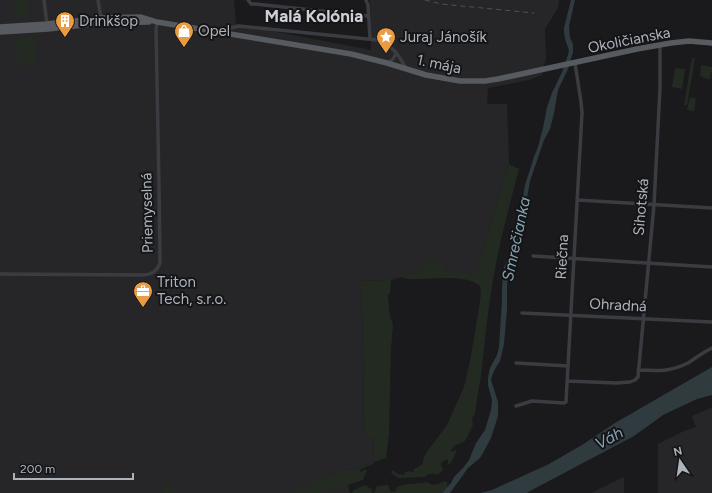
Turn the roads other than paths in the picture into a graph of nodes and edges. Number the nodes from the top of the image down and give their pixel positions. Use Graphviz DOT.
graph roads {
  1 [pos="44,0"];
  2 [pos="98,0"];
  3 [pos="248,0"];
  4 [pos="366,0"];
  5 [pos="368,16"];
  6 [pos="101,20"];
  7 [pos="157,22"];
  8 [pos="47,24"];
  9 [pos="0,27"];
  10 [pos="0,32"];
  11 [pos="225,33"];
  12 [pos="370,39"];
  13 [pos="712,42"];
  14 [pos="660,44"];
  15 [pos="396,52"];
  16 [pos="387,62"];
  17 [pos="574,63"];
  18 [pos="551,68"];
  19 [pos="407,70"];
  20 [pos="577,200"];
  21 [pos="654,205"];
  22 [pos="712,208"];
  23 [pos="533,256"];
  24 [pos="574,259"];
  25 [pos="648,263"];
  26 [pos="712,267"];
  27 [pos="0,274"];
  28 [pos="522,312"];
  29 [pos="571,315"];
  30 [pos="643,319"];
  31 [pos="712,322"];
  32 [pos="712,348"];
  33 [pos="516,363"];
  34 [pos="568,366"];
  35 [pos="638,370"];
  36 [pos="568,381"];
  37 [pos="516,406"];
  1 -- 8 [label="street"];
  2 -- 6 [label="street"];
  3 -- 5 [label="street"];
  4 -- 5 [label="street"];
  5 -- 12 [label="street"];
  6 -- 7 [label="main road, 1. mája"];
  6 -- 8 [label="main road, 1. mája"];
  6 -- 10 [label="main road, 1. mája"];
  7 -- 11 [label="main road, 1. mája"];
  7 -- 27 [label="street, Priemyselná"];
  8 -- 9 [label="main road, 1. mája"];
  11 -- 12 [label="street"];
  11 -- 16 [label="main road, 1. mája"];
  12 -- 15 [label="street"];
  13 -- 14 [label="main road, Okoličianska"];
  14 -- 17 [label="main road, Okoličianska"];
  14 -- 21 [label="street, Sihotská"];
  15 -- 16 [label="street"];
  15 -- 19 [label="street"];
  16 -- 19 [label="main road, 1. mája"];
  17 -- 18 [label="main road, Okoličianska"];
  17 -- 20 [label="street, Riečna"];
  18 -- 19 [label="main road, 1. mája"];
  20 -- 21 [label="street"];
  20 -- 24 [label="street, Riečna"];
  21 -- 22 [label="street"];
  21 -- 25 [label="street, Sihotská"];
  23 -- 24 [label="street"];
  24 -- 25 [label="street"];
  24 -- 29 [label="street, Riečna"];
  25 -- 26 [label="street"];
  25 -- 30 [label="street, Sihotská"];
  28 -- 29 [label="street, Ohradná"];
  29 -- 30 [label="street, Ohradná"];
  29 -- 34 [label="street, Riečna"];
  30 -- 31 [label="street, Ohradná"];
  30 -- 35 [label="street, Sihotská"];
  32 -- 35 [label="street"];
  33 -- 34 [label="street"];
  34 -- 36 [label="street, Riečna"];
  35 -- 36 [label="street"];
  36 -- 37 [label="street, Riečna"];
}
